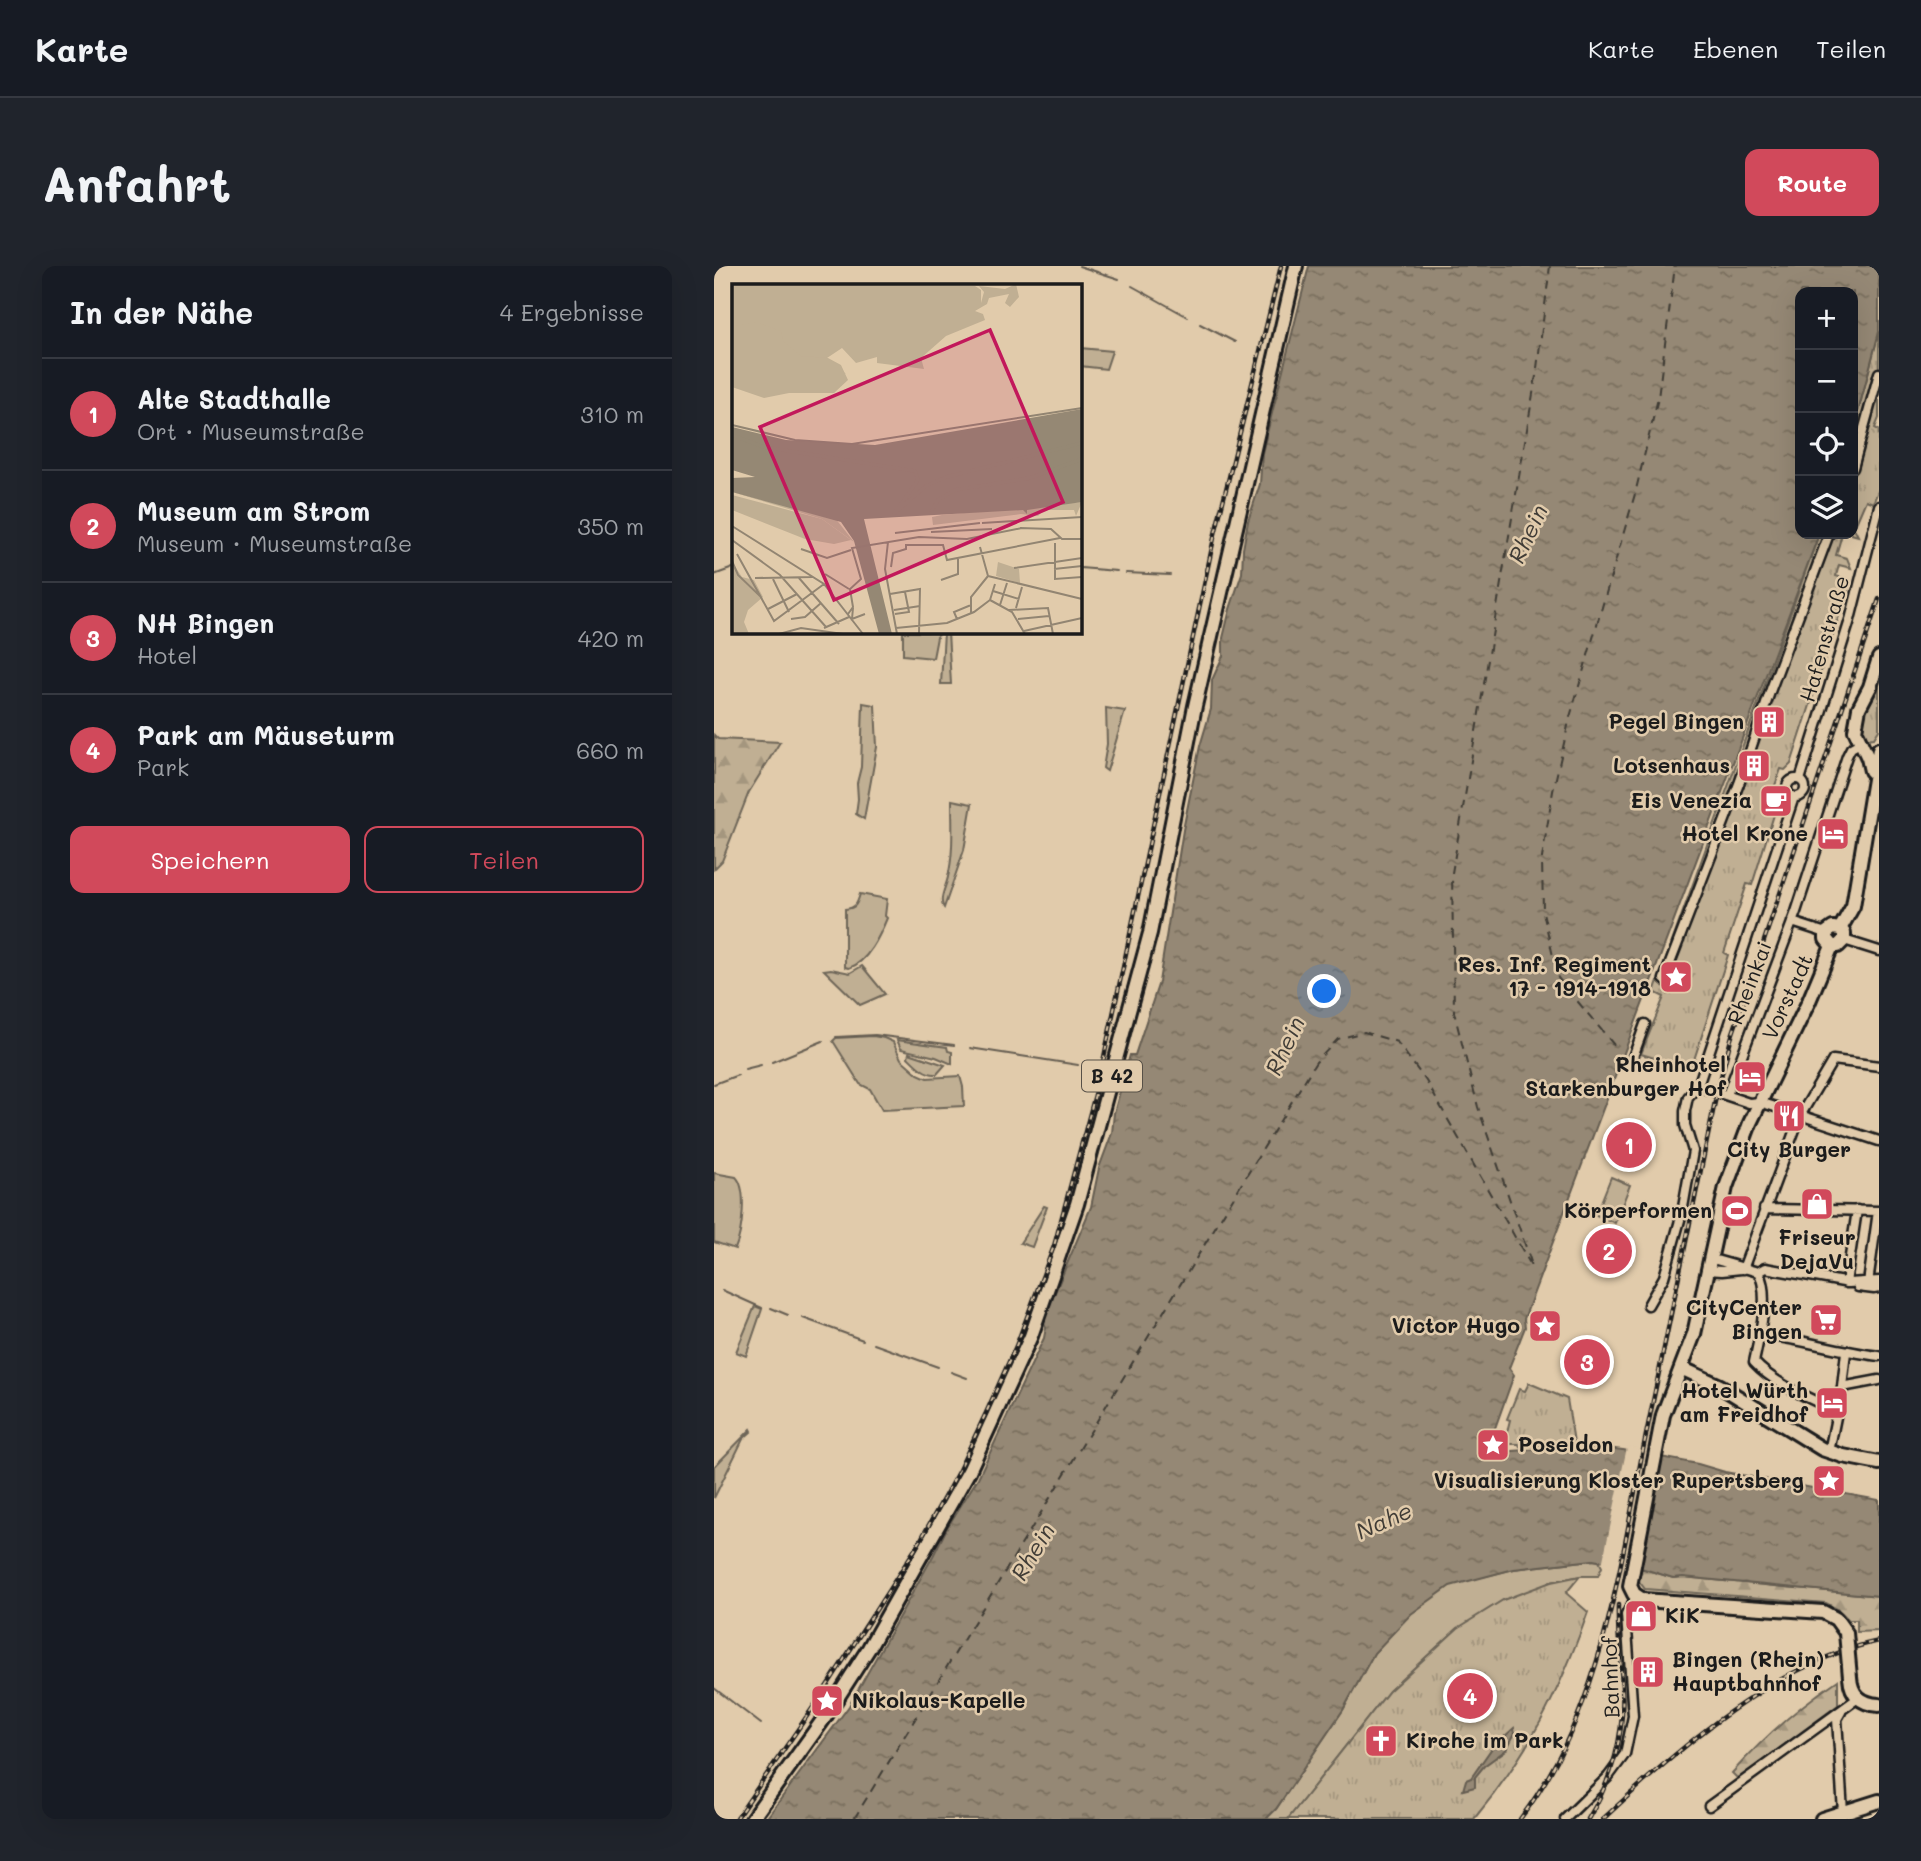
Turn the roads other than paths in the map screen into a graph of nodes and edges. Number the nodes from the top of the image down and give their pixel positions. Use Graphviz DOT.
graph roads {
  1 [pos="1296,266"];
  2 [pos="1879,373"];
  3 [pos="1858,450"];
  4 [pos="1879,506"];
  5 [pos="1827,539"];
  6 [pos="1879,658"];
  7 [pos="1879,739"];
  8 [pos="1860,743"];
  9 [pos="1879,749"];
  10 [pos="1873,779"];
  11 [pos="1800,780"];
  12 [pos="1794,797"];
  13 [pos="1792,922"];
  14 [pos="1842,934"];
  15 [pos="1829,940"];
  16 [pos="1879,951"];
  17 [pos="1673,987"];
  18 [pos="1645,1024"];
  19 [pos="1633,1057"];
  20 [pos="1879,1066"];
  21 [pos="1698,1086"];
  22 [pos="1727,1095"];
  23 [pos="1760,1102"];
  24 [pos="1800,1116"];
  25 [pos="1879,1141"];
  26 [pos="1764,1209"];
  27 [pos="1857,1210"];
  28 [pos="1879,1211"];
  29 [pos="1708,1264"];
  30 [pos="1744,1269"];
  31 [pos="1758,1272"];
  32 [pos="1879,1280"];
  33 [pos="1850,1283"];
  34 [pos="1868,1283"];
  35 [pos="1879,1288"];
  36 [pos="1648,1306"];
  37 [pos="1760,1334"];
  38 [pos="1846,1352"];
  39 [pos="1879,1356"];
  40 [pos="1681,1368"];
  41 [pos="1879,1380"];
  42 [pos="1842,1387"];
  43 [pos="1835,1411"];
  44 [pos="1829,1452"];
  45 [pos="1879,1463"];
  46 [pos="1636,1597"];
  47 [pos="1858,1698"];
  48 [pos="1879,1705"];
  49 [pos="1841,1712"];
  50 [pos="1879,1801"];
  51 [pos="1709,1806"];
  52 [pos="1851,1813"];
  53 [pos="752,1819"];
  54 [pos="1565,1819"];
  55 [pos="1822,1819"];
  1 -- 53 [label="main road, B 42"];
  2 -- 3 [label="street"];
  4 -- 11 [label="street, Hafenstraße"];
  5 -- 17 [label="street"];
  6 -- 8 [label="main road"];
  7 -- 8 [label="main road"];
  8 -- 10 [label="main road"];
  8 -- 13 [label="street, Rheinkai"];
  9 -- 10 [label="main road"];
  10 -- 14 [label="main road"];
  11 -- 12 [label="street, Hafenstraße"];
  11 -- 12 [label="street, Hafenstraße"];
  12 -- 21 [label="street"];
  13 -- 15 [label="street, Rheinkai"];
  13 -- 22 [label="street, Rheinkai"];
  14 -- 15 [label="main road"];
  14 -- 16 [label="street"];
  15 -- 23 [label="main road, Vorstadt"];
  18 -- 19 [label="street"];
  20 -- 24 [label="street"];
  21 -- 22 [label="street"];
  21 -- 36 [label="street"];
  22 -- 23 [label="street"];
  23 -- 24 [label="street"];
  23 -- 29 [label="main road, Vorstadt"];
  24 -- 25 [label="street"];
  24 -- 26 [label="street"];
  26 -- 27 [label="street"];
  26 -- 30 [label="street"];
  27 -- 28 [label="street"];
  27 -- 33 [label="street"];
  28 -- 34 [label="street"];
  29 -- 30 [label="street"];
  29 -- 40 [label="main road, Vorstadt"];
  30 -- 31 [label="street"];
  31 -- 33 [label="street"];
  31 -- 37 [label="street"];
  32 -- 34 [label="street"];
  33 -- 34 [label="street"];
  33 -- 35 [label="street"];
  37 -- 38 [label="street"];
  37 -- 43 [label="street"];
  38 -- 39 [label="street"];
  38 -- 42 [label="street"];
  40 -- 44 [label="main road"];
  40 -- 46 [label="main road, Vorstadt"];
  41 -- 42 [label="street"];
  42 -- 43 [label="street"];
  43 -- 44 [label="street"];
  44 -- 45 [label="main road"];
  46 -- 47 [label="main road, bridge"];
  46 -- 54 [label="street, Bahnhof"];
  47 -- 48 [label="main road"];
  47 -- 49 [label="street"];
  49 -- 51 [label="street"];
  49 -- 52 [label="street"];
  50 -- 52 [label="main road"];
  52 -- 55 [label="main road"];
}
